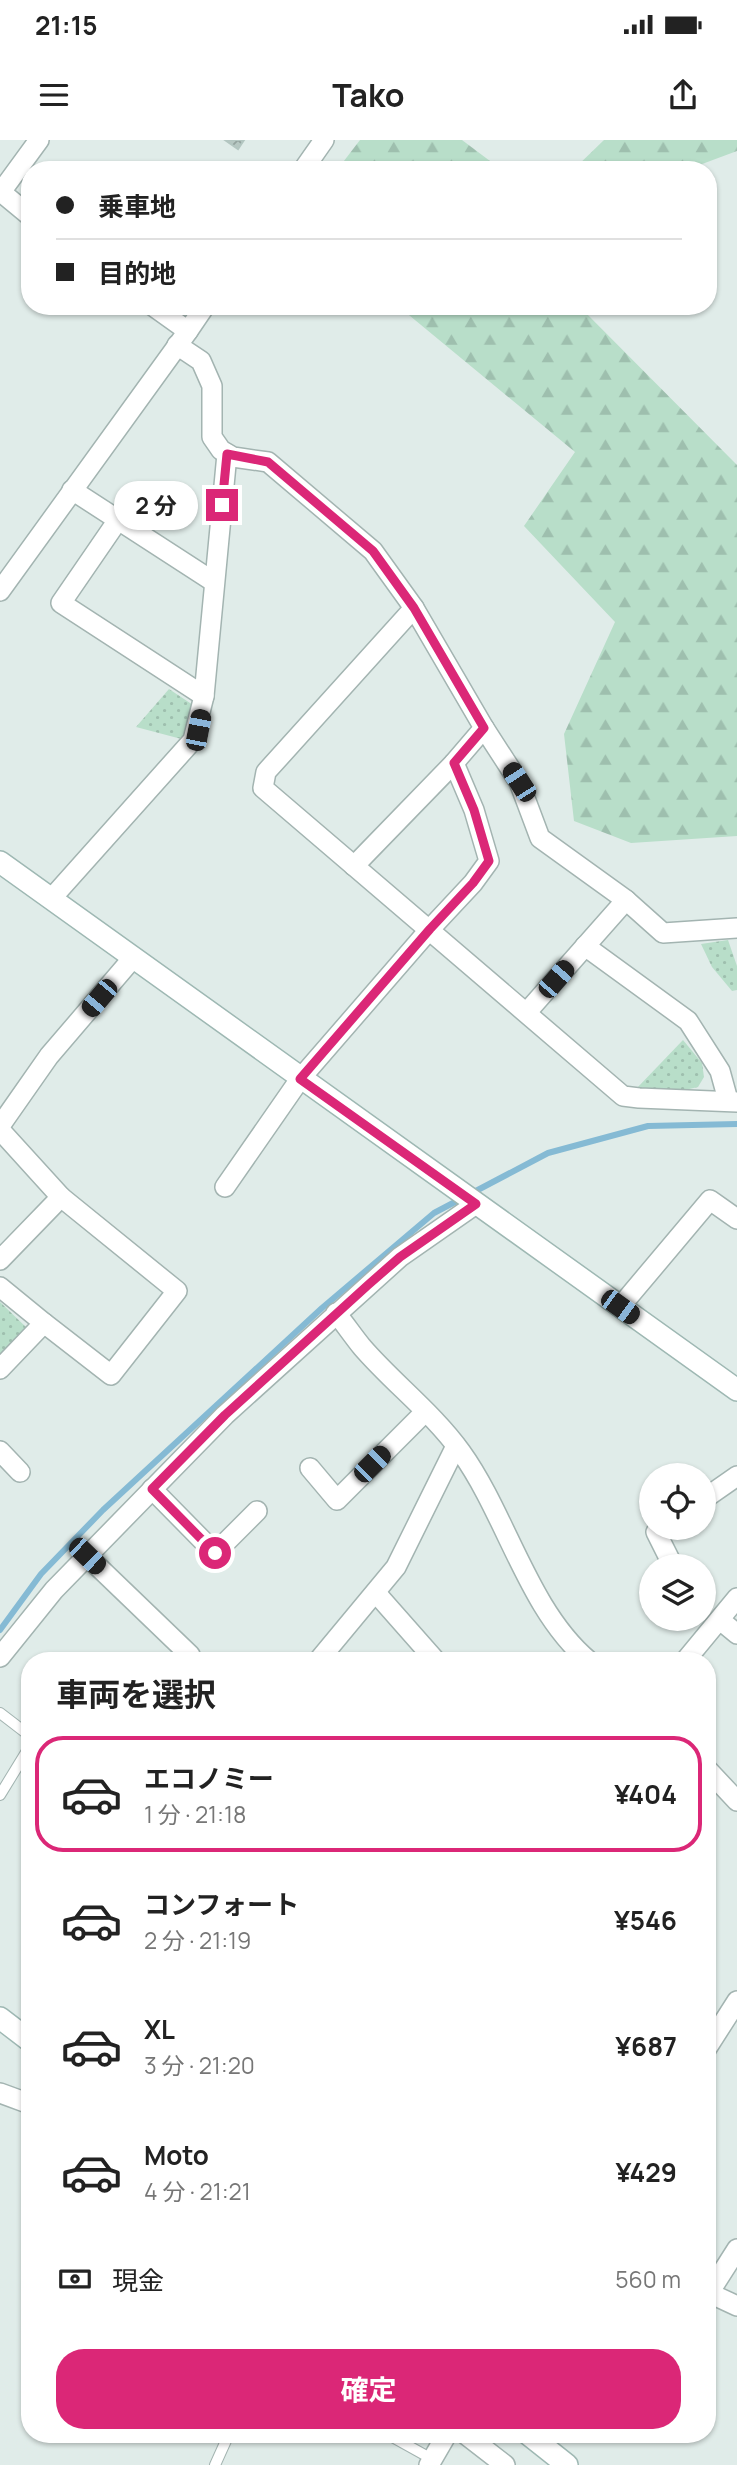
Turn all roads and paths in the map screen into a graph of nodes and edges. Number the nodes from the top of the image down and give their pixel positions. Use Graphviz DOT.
graph roads {
  1 [pos="39,140"];
  2 [pos="324,140"];
  3 [pos="23,161"];
  4 [pos="309,161"];
  5 [pos="21,164"];
  6 [pos="0,192"];
  7 [pos="21,209"];
  8 [pos="161,315"];
  9 [pos="199,315"];
  10 [pos="182,338"];
  11 [pos="227,454"];
  12 [pos="72,491"];
  13 [pos="118,520"];
  14 [pos="214,582"];
  15 [pos="0,591"];
  16 [pos="414,608"];
  17 [pos="204,696"];
  18 [pos="484,728"];
  19 [pos="454,763"];
  20 [pos="0,862"];
  21 [pos="354,866"];
  22 [pos="51,899"];
  23 [pos="626,900"];
  24 [pos="737,928"];
  25 [pos="430,929"];
  26 [pos="585,946"];
  27 [pos="132,959"];
  28 [pos="527,1012"];
  29 [pos="300,1079"];
  30 [pos="733,1101"];
  31 [pos="0,1128"];
  32 [pos="225,1187"];
  33 [pos="61,1197"];
  34 [pos="476,1204"];
  35 [pos="737,1219"];
  36 [pos="0,1260"];
  37 [pos="0,1287"];
  38 [pos="620,1307"];
  39 [pos="336,1313"];
  40 [pos="44,1323"];
  41 [pos="0,1369"];
  42 [pos="737,1390"];
  43 [pos="425,1412"];
  44 [pos="456,1446"];
  45 [pos="0,1451"];
  46 [pos="310,1468"];
  47 [pos="20,1472"];
  48 [pos="737,1476"];
  49 [pos="152,1489"];
  50 [pos="716,1491"];
  51 [pos="257,1511"];
  52 [pos="87,1556"];
  53 [pos="376,1593"];
  54 [pos="737,1598"];
  55 [pos="716,1617"];
  56 [pos="716,1624"];
  57 [pos="705,1631"];
  58 [pos="737,1634"];
  59 [pos="187,1652"];
  60 [pos="326,1652"];
  61 [pos="428,1652"];
  62 [pos="578,1652"];
  63 [pos="691,1652"];
  64 [pos="0,1657"];
  65 [pos="0,1713"];
  66 [pos="21,1729"];
  67 [pos="21,1760"];
  68 [pos="716,1779"];
  69 [pos="0,1794"];
  70 [pos="737,1801"];
  71 [pos="737,2001"];
  72 [pos="0,2018"];
  73 [pos="21,2034"];
  74 [pos="716,2034"];
  75 [pos="0,2092"];
  76 [pos="21,2100"];
  77 [pos="737,2249"];
  78 [pos="716,2280"];
  79 [pos="716,2296"];
  80 [pos="737,2306"];
  81 [pos="225,2443"];
  82 [pos="401,2443"];
  83 [pos="442,2443"];
  84 [pos="477,2443"];
  85 [pos="539,2443"];
  86 [pos="430,2462"];
  87 [pos="215,2465"];
  88 [pos="505,2465"];
  89 [pos="567,2465"];
  1 -- 3 [label="street"];
  2 -- 4 [label="street"];
  5 -- 6 [label="street"];
  6 -- 7 [label="street"];
  8 -- 10 [label="street"];
  9 -- 10 [label="street"];
  10 -- 11 [label="street"];
  10 -- 12 [label="street"];
  11 -- 14 [label="street"];
  11 -- 16 [label="street"];
  12 -- 13 [label="street"];
  12 -- 15 [label="street"];
  13 -- 14 [label="street"];
  13 -- 17 [label="street"];
  14 -- 17 [label="street"];
  16 -- 18 [label="street"];
  16 -- 21 [label="street"];
  17 -- 22 [label="street"];
  18 -- 19 [label="street"];
  18 -- 23 [label="street"];
  19 -- 21 [label="street"];
  19 -- 25 [label="street"];
  20 -- 22 [label="street"];
  21 -- 25 [label="street"];
  22 -- 27 [label="street"];
  23 -- 24 [label="street"];
  23 -- 26 [label="street"];
  25 -- 28 [label="street"];
  25 -- 29 [label="street"];
  26 -- 28 [label="street"];
  26 -- 30 [label="street"];
  27 -- 29 [label="street"];
  27 -- 31 [label="street"];
  28 -- 30 [label="street"];
  29 -- 32 [label="street"];
  29 -- 34 [label="street"];
  31 -- 33 [label="street"];
  33 -- 36 [label="street"];
  33 -- 40 [label="street"];
  34 -- 38 [label="street"];
  34 -- 39 [label="street"];
  35 -- 38 [label="street"];
  37 -- 40 [label="street"];
  38 -- 42 [label="street"];
  39 -- 43 [label="street"];
  39 -- 49 [label="street"];
  40 -- 41 [label="street"];
  43 -- 44 [label="street"];
  43 -- 46 [label="street"];
  44 -- 53 [label="street"];
  44 -- 62 [label="street"];
  45 -- 47 [label="street"];
  48 -- 50 [label="street"];
  49 -- 51 [label="street"];
  49 -- 52 [label="street"];
  52 -- 59 [label="street"];
  52 -- 64 [label="street"];
  53 -- 60 [label="street"];
  53 -- 61 [label="street"];
  54 -- 55 [label="street"];
  56 -- 58 [label="street"];
  57 -- 63 [label="street"];
  65 -- 66 [label="lane"];
  67 -- 69 [label="lane"];
  68 -- 70 [label="street"];
  71 -- 74 [label="street"];
  72 -- 73 [label="street"];
  75 -- 76 [label="street"];
  77 -- 78 [label="street"];
  79 -- 80 [label="street"];
  81 -- 87 [label="lane"];
  82 -- 86 [label="lane"];
  83 -- 86 [label="street"];
  84 -- 88 [label="street"];
  85 -- 89 [label="street"];
}
